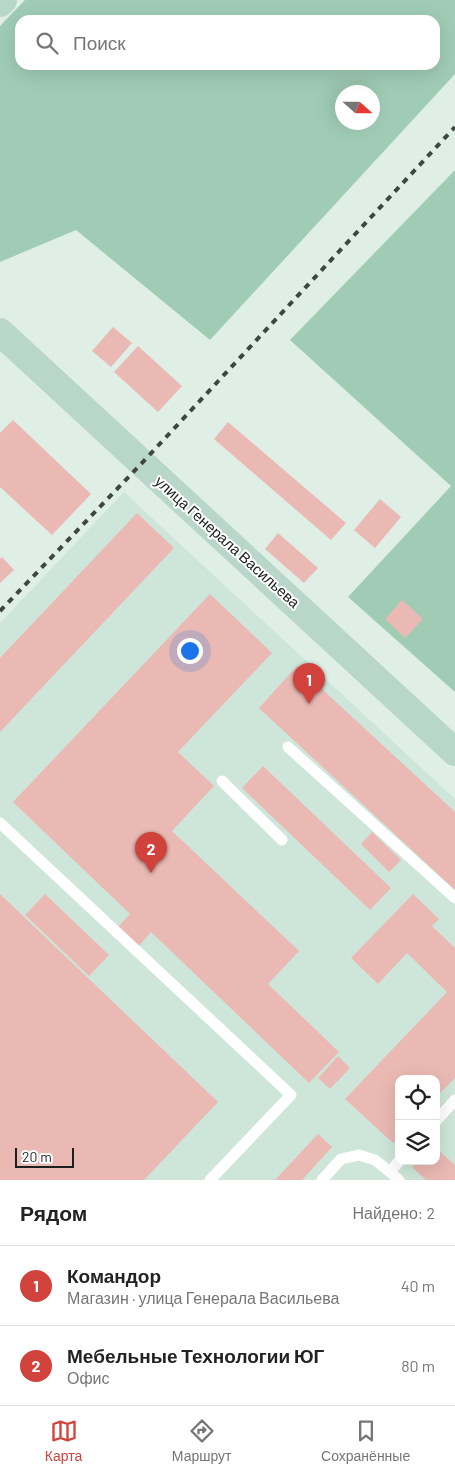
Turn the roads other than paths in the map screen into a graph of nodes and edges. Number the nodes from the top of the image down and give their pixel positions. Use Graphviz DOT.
graph roads {
  1 [pos="3,0"];
  2 [pos="0,3"];
  3 [pos="0,332"];
  4 [pos="288,747"];
  5 [pos="455,752"];
  6 [pos="222,781"];
  7 [pos="0,823"];
  8 [pos="282,840"];
  9 [pos="455,898"];
  10 [pos="455,1100"];
  11 [pos="440,1116"];
  12 [pos="396,1165"];
  13 [pos="390,1172"];
  14 [pos="210,1180"];
  15 [pos="322,1180"];
  16 [pos="399,1180"];
  1 -- 2 [label="main road"];
  3 -- 5 [label="main road, улица Генерала Васильева"];
  4 -- 9 [label="lane"];
  6 -- 8 [label="lane"];
  7 -- 14 [label="lane"];
  10 -- 11 [label="lane"];
  12 -- 13 [label="lane"];
  13 -- 15 [label="lane"];
  13 -- 16 [label="lane"];
}
